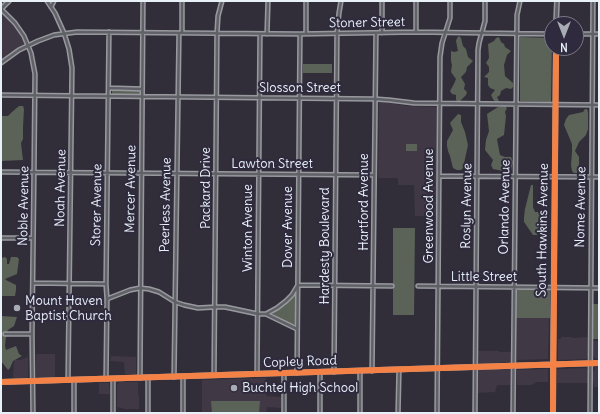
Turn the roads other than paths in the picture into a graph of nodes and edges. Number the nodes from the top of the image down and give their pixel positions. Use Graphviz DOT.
graph roads {
  1 [pos="9,1"];
  2 [pos="47,1"];
  3 [pos="54,1"];
  4 [pos="143,1"];
  5 [pos="182,1"];
  6 [pos="222,1"];
  7 [pos="268,1"];
  8 [pos="306,1"];
  9 [pos="341,1"];
  10 [pos="382,1"];
  11 [pos="416,1"];
  12 [pos="450,1"];
  13 [pos="485,1"];
  14 [pos="520,1"];
  15 [pos="557,1"];
  16 [pos="593,1"];
  17 [pos="51,8"];
  18 [pos="1,9"];
  19 [pos="556,16"];
  20 [pos="109,32"];
  21 [pos="143,32"];
  22 [pos="382,32"];
  23 [pos="416,32"];
  24 [pos="64,33"];
  25 [pos="180,33"];
  26 [pos="217,33"];
  27 [pos="337,33"];
  28 [pos="376,33"];
  29 [pos="445,33"];
  30 [pos="482,33"];
  31 [pos="260,34"];
  32 [pos="267,34"];
  33 [pos="300,34"];
  34 [pos="306,34"];
  35 [pos="517,34"];
  36 [pos="544,34"];
  37 [pos="584,34"];
  38 [pos="593,34"];
  39 [pos="599,34"];
  40 [pos="28,45"];
  41 [pos="556,56"];
  42 [pos="1,63"];
  43 [pos="109,88"];
  44 [pos="142,88"];
  45 [pos="1,95"];
  46 [pos="35,95"];
  47 [pos="72,96"];
  48 [pos="109,96"];
  49 [pos="142,97"];
  50 [pos="178,97"];
  51 [pos="216,98"];
  52 [pos="260,98"];
  53 [pos="299,98"];
  54 [pos="336,98"];
  55 [pos="375,99"];
  56 [pos="440,104"];
  57 [pos="478,104"];
  58 [pos="516,104"];
  59 [pos="556,105"];
  60 [pos="592,105"];
  61 [pos="599,105"];
  62 [pos="1,172"];
  63 [pos="34,172"];
  64 [pos="71,173"];
  65 [pos="107,173"];
  66 [pos="142,173"];
  67 [pos="177,174"];
  68 [pos="216,174"];
  69 [pos="259,174"];
  70 [pos="298,174"];
  71 [pos="336,175"];
  72 [pos="374,175"];
  73 [pos="439,176"];
  74 [pos="477,176"];
  75 [pos="516,176"];
  76 [pos="555,177"];
  77 [pos="592,177"];
  78 [pos="599,177"];
  79 [pos="1,238"];
  80 [pos="33,238"];
  81 [pos="33,283"];
  82 [pos="70,284"];
  83 [pos="106,284"];
  84 [pos="298,285"];
  85 [pos="335,285"];
  86 [pos="373,286"];
  87 [pos="392,286"];
  88 [pos="418,286"];
  89 [pos="438,286"];
  90 [pos="476,287"];
  91 [pos="514,287"];
  92 [pos="554,287"];
  93 [pos="140,288"];
  94 [pos="590,288"];
  95 [pos="599,288"];
  96 [pos="107,299"];
  97 [pos="175,302"];
  98 [pos="215,307"];
  99 [pos="258,314"];
  100 [pos="266,314"];
  101 [pos="297,329"];
  102 [pos="5,334"];
  103 [pos="32,334"];
  104 [pos="599,363"];
  105 [pos="591,364"];
  106 [pos="553,365"];
  107 [pos="514,366"];
  108 [pos="475,368"];
  109 [pos="437,369"];
  110 [pos="399,370"];
  111 [pos="360,371"];
  112 [pos="372,371"];
  113 [pos="320,372"];
  114 [pos="334,372"];
  115 [pos="284,373"];
  116 [pos="297,373"];
  117 [pos="257,374"];
  118 [pos="214,375"];
  119 [pos="174,377"];
  120 [pos="183,377"];
  121 [pos="140,378"];
  122 [pos="148,378"];
  123 [pos="106,379"];
  124 [pos="113,379"];
  125 [pos="68,380"];
  126 [pos="74,380"];
  127 [pos="32,381"];
  128 [pos="1,382"];
  129 [pos="33,413"];
  130 [pos="74,413"];
  131 [pos="113,413"];
  132 [pos="148,413"];
  133 [pos="183,413"];
  134 [pos="284,413"];
  135 [pos="320,413"];
  136 [pos="360,413"];
  137 [pos="398,413"];
  138 [pos="437,413"];
  139 [pos="475,413"];
  140 [pos="513,413"];
  141 [pos="553,413"];
  142 [pos="590,413"];
  1 -- 18 [label="street"];
  2 -- 17 [label="street, Noah Avenue"];
  3 -- 17 [label="street"];
  4 -- 21 [label="street, Mercer Avenue"];
  5 -- 25 [label="street, Peerless Avenue"];
  6 -- 26 [label="street, Packard Drive"];
  7 -- 32 [label="street"];
  8 -- 34 [label="street"];
  9 -- 27 [label="street, Hardesty Boulevard"];
  10 -- 22 [label="street"];
  11 -- 23 [label="street"];
  12 -- 29 [label="street, Greenwood Avenue"];
  13 -- 30 [label="street, Roslyn Avenue"];
  14 -- 35 [label="street, Orlando Avenue"];
  15 -- 19 [label="street"];
  16 -- 38 [label="street, Nome Avenue"];
  17 -- 24 [label="street, Noah Avenue"];
  18 -- 40 [label="street, Noble Avenue"];
  20 -- 21 [label="street, Stoner Street"];
  20 -- 24 [label="street, Stoner Street"];
  20 -- 43 [label="street, Storer Avenue"];
  21 -- 25 [label="street, Stoner Street"];
  21 -- 44 [label="street, Mercer Avenue"];
  22 -- 23 [label="street, Stoner Street"];
  22 -- 28 [label="street, Stoner Street"];
  23 -- 29 [label="street, Stoner Street"];
  24 -- 40 [label="street, Stoner Street"];
  24 -- 47 [label="street, Noah Avenue"];
  25 -- 26 [label="street, Stoner Street"];
  25 -- 50 [label="street, Peerless Avenue"];
  26 -- 31 [label="street, Stoner Street"];
  26 -- 51 [label="street, Packard Drive"];
  27 -- 28 [label="street, Stoner Street"];
  27 -- 34 [label="street, Stoner Street"];
  27 -- 54 [label="street, Hardesty Boulevard"];
  28 -- 55 [label="street, Hartford Avenue"];
  29 -- 30 [label="street, Stoner Street"];
  29 -- 56 [label="street, Greenwood Avenue"];
  30 -- 35 [label="street, Stoner Street"];
  30 -- 57 [label="street, Roslyn Avenue"];
  31 -- 32 [label="street, Stoner Street"];
  31 -- 52 [label="street, Winton Avenue"];
  32 -- 33 [label="street, Stoner Street"];
  33 -- 34 [label="street, Stoner Street"];
  33 -- 53 [label="street, Dover Avenue"];
  35 -- 36 [label="street, Stoner Street"];
  35 -- 58 [label="street, Orlando Avenue"];
  37 -- 38 [label="street"];
  38 -- 39 [label="street"];
  38 -- 60 [label="street, Nome Avenue"];
  40 -- 42 [label="street, Stoner Street"];
  40 -- 46 [label="street, Noble Avenue"];
  41 -- 59 [label="street, South Hawkins Avenue"];
  43 -- 44 [label="street"];
  43 -- 48 [label="street, Storer Avenue"];
  44 -- 49 [label="street, Mercer Avenue"];
  45 -- 46 [label="street, Slosson Street"];
  46 -- 47 [label="street, Slosson Street"];
  46 -- 63 [label="street, Noble Avenue"];
  47 -- 48 [label="street, Slosson Street"];
  47 -- 64 [label="street, Noah Avenue"];
  48 -- 49 [label="street, Slosson Street"];
  48 -- 65 [label="street, Storer Avenue"];
  49 -- 50 [label="street, Slosson Street"];
  49 -- 66 [label="street, Mercer Avenue"];
  50 -- 51 [label="street, Slosson Street"];
  50 -- 67 [label="street, Peerless Avenue"];
  51 -- 52 [label="street, Slosson Street"];
  51 -- 68 [label="street, Packard Drive"];
  52 -- 53 [label="street, Slosson Street"];
  52 -- 69 [label="street, Winton Avenue"];
  53 -- 54 [label="street, Slosson Street"];
  53 -- 70 [label="street, Dover Avenue"];
  54 -- 55 [label="street, Slosson Street"];
  54 -- 71 [label="street, Hardesty Boulevard"];
  55 -- 56 [label="street, Slosson Street"];
  55 -- 72 [label="street, Hartford Avenue"];
  56 -- 57 [label="street, Slosson Street"];
  56 -- 73 [label="street, Greenwood Avenue"];
  57 -- 58 [label="street, Slosson Street"];
  57 -- 74 [label="street, Roslyn Avenue"];
  58 -- 59 [label="street, Slosson Street"];
  58 -- 75 [label="street, Orlando Avenue"];
  59 -- 60 [label="street, Slosson Street"];
  59 -- 76 [label="street, South Hawkins Avenue"];
  60 -- 61 [label="street, Slosson Street"];
  60 -- 77 [label="street, Nome Avenue"];
  62 -- 63 [label="street, Lawton Street"];
  63 -- 64 [label="street, Lawton Street"];
  63 -- 80 [label="street, Noble Avenue"];
  64 -- 65 [label="street, Lawton Street"];
  64 -- 82 [label="street, Noah Avenue"];
  65 -- 66 [label="street, Lawton Street"];
  65 -- 83 [label="street, Storer Avenue"];
  66 -- 67 [label="street, Lawton Street"];
  66 -- 93 [label="street, Mercer Avenue"];
  67 -- 68 [label="street, Lawton Street"];
  67 -- 97 [label="street, Peerless Avenue"];
  68 -- 69 [label="street, Lawton Street"];
  68 -- 98 [label="street, Packard Drive"];
  69 -- 70 [label="street, Lawton Street"];
  69 -- 99 [label="street, Winton Avenue"];
  70 -- 71 [label="street, Lawton Street"];
  70 -- 84 [label="street, Dover Avenue"];
  71 -- 72 [label="street, Lawton Street"];
  71 -- 85 [label="street, Hardesty Boulevard"];
  72 -- 86 [label="street, Hartford Avenue"];
  73 -- 74 [label="street"];
  73 -- 89 [label="street, Greenwood Avenue"];
  74 -- 75 [label="street"];
  74 -- 90 [label="street, Roslyn Avenue"];
  75 -- 76 [label="street"];
  75 -- 91 [label="street, Orlando Avenue"];
  76 -- 77 [label="street"];
  76 -- 92 [label="street, South Hawkins Avenue"];
  77 -- 78 [label="street"];
  77 -- 94 [label="street, Nome Avenue"];
  79 -- 80 [label="street"];
  80 -- 81 [label="street, Noble Avenue"];
  81 -- 82 [label="street"];
  81 -- 103 [label="street, Noble Avenue"];
  82 -- 83 [label="street"];
  82 -- 125 [label="street, Noah Avenue"];
  83 -- 96 [label="street, Storer Avenue"];
  84 -- 85 [label="street"];
  84 -- 100 [label="street"];
  84 -- 101 [label="street, Dover Avenue"];
  85 -- 86 [label="street"];
  85 -- 114 [label="street, Hardesty Boulevard"];
  86 -- 87 [label="street"];
  86 -- 112 [label="street, Hartford Avenue"];
  88 -- 89 [label="street, Little Street"];
  89 -- 90 [label="street, Little Street"];
  89 -- 109 [label="street, Greenwood Avenue"];
  90 -- 91 [label="street, Little Street"];
  90 -- 108 [label="street, Roslyn Avenue"];
  91 -- 92 [label="street, Little Street"];
  91 -- 107 [label="street, Orlando Avenue"];
  92 -- 94 [label="street, Little Street"];
  92 -- 106 [label="street, South Hawkins Avenue"];
  93 -- 96 [label="street"];
  93 -- 97 [label="street"];
  93 -- 121 [label="street, Mercer Avenue"];
  94 -- 95 [label="street, Little Street"];
  94 -- 105 [label="street, Nome Avenue"];
  96 -- 123 [label="street, Storer Avenue"];
  97 -- 98 [label="street"];
  97 -- 119 [label="street, Peerless Avenue"];
  98 -- 99 [label="street"];
  98 -- 118 [label="street, Packard Drive"];
  99 -- 100 [label="street"];
  99 -- 117 [label="street, Winton Avenue"];
  100 -- 101 [label="street"];
  101 -- 116 [label="street, Dover Avenue"];
  102 -- 103 [label="street"];
  103 -- 127 [label="street, Noble Avenue"];
  104 -- 105 [label="main road, Copley Road"];
  105 -- 106 [label="main road, Copley Road"];
  105 -- 142 [label="street, Nome Avenue"];
  106 -- 107 [label="main road, Copley Road"];
  106 -- 141 [label="main road, South Hawkins Avenue"];
  107 -- 108 [label="main road, Copley Road"];
  107 -- 140 [label="street, Orlando Avenue"];
  108 -- 109 [label="main road, Copley Road"];
  108 -- 139 [label="street, Roslyn Avenue"];
  109 -- 110 [label="main road, Copley Road"];
  109 -- 138 [label="street, Greenwood Avenue"];
  110 -- 112 [label="main road, Copley Road"];
  110 -- 137 [label="street"];
  111 -- 112 [label="main road, Copley Road"];
  111 -- 114 [label="main road, Copley Road"];
  111 -- 136 [label="street"];
  113 -- 114 [label="main road, Copley Road"];
  113 -- 116 [label="main road, Copley Road"];
  113 -- 135 [label="street"];
  115 -- 116 [label="main road, Copley Road"];
  115 -- 117 [label="main road, Copley Road"];
  115 -- 134 [label="street"];
  117 -- 118 [label="main road, Copley Road"];
  118 -- 120 [label="main road, Copley Road"];
  119 -- 120 [label="main road, Copley Road"];
  119 -- 122 [label="main road, Copley Road"];
  120 -- 133 [label="street"];
  121 -- 122 [label="main road, Copley Road"];
  121 -- 124 [label="main road, Copley Road"];
  122 -- 132 [label="street"];
  123 -- 124 [label="main road, Copley Road"];
  123 -- 126 [label="main road, Copley Road"];
  124 -- 131 [label="street"];
  125 -- 126 [label="main road, Copley Road"];
  125 -- 127 [label="main road, Copley Road"];
  126 -- 130 [label="street"];
  127 -- 128 [label="main road, Copley Road"];
  127 -- 129 [label="street, Noble Avenue"];
}
